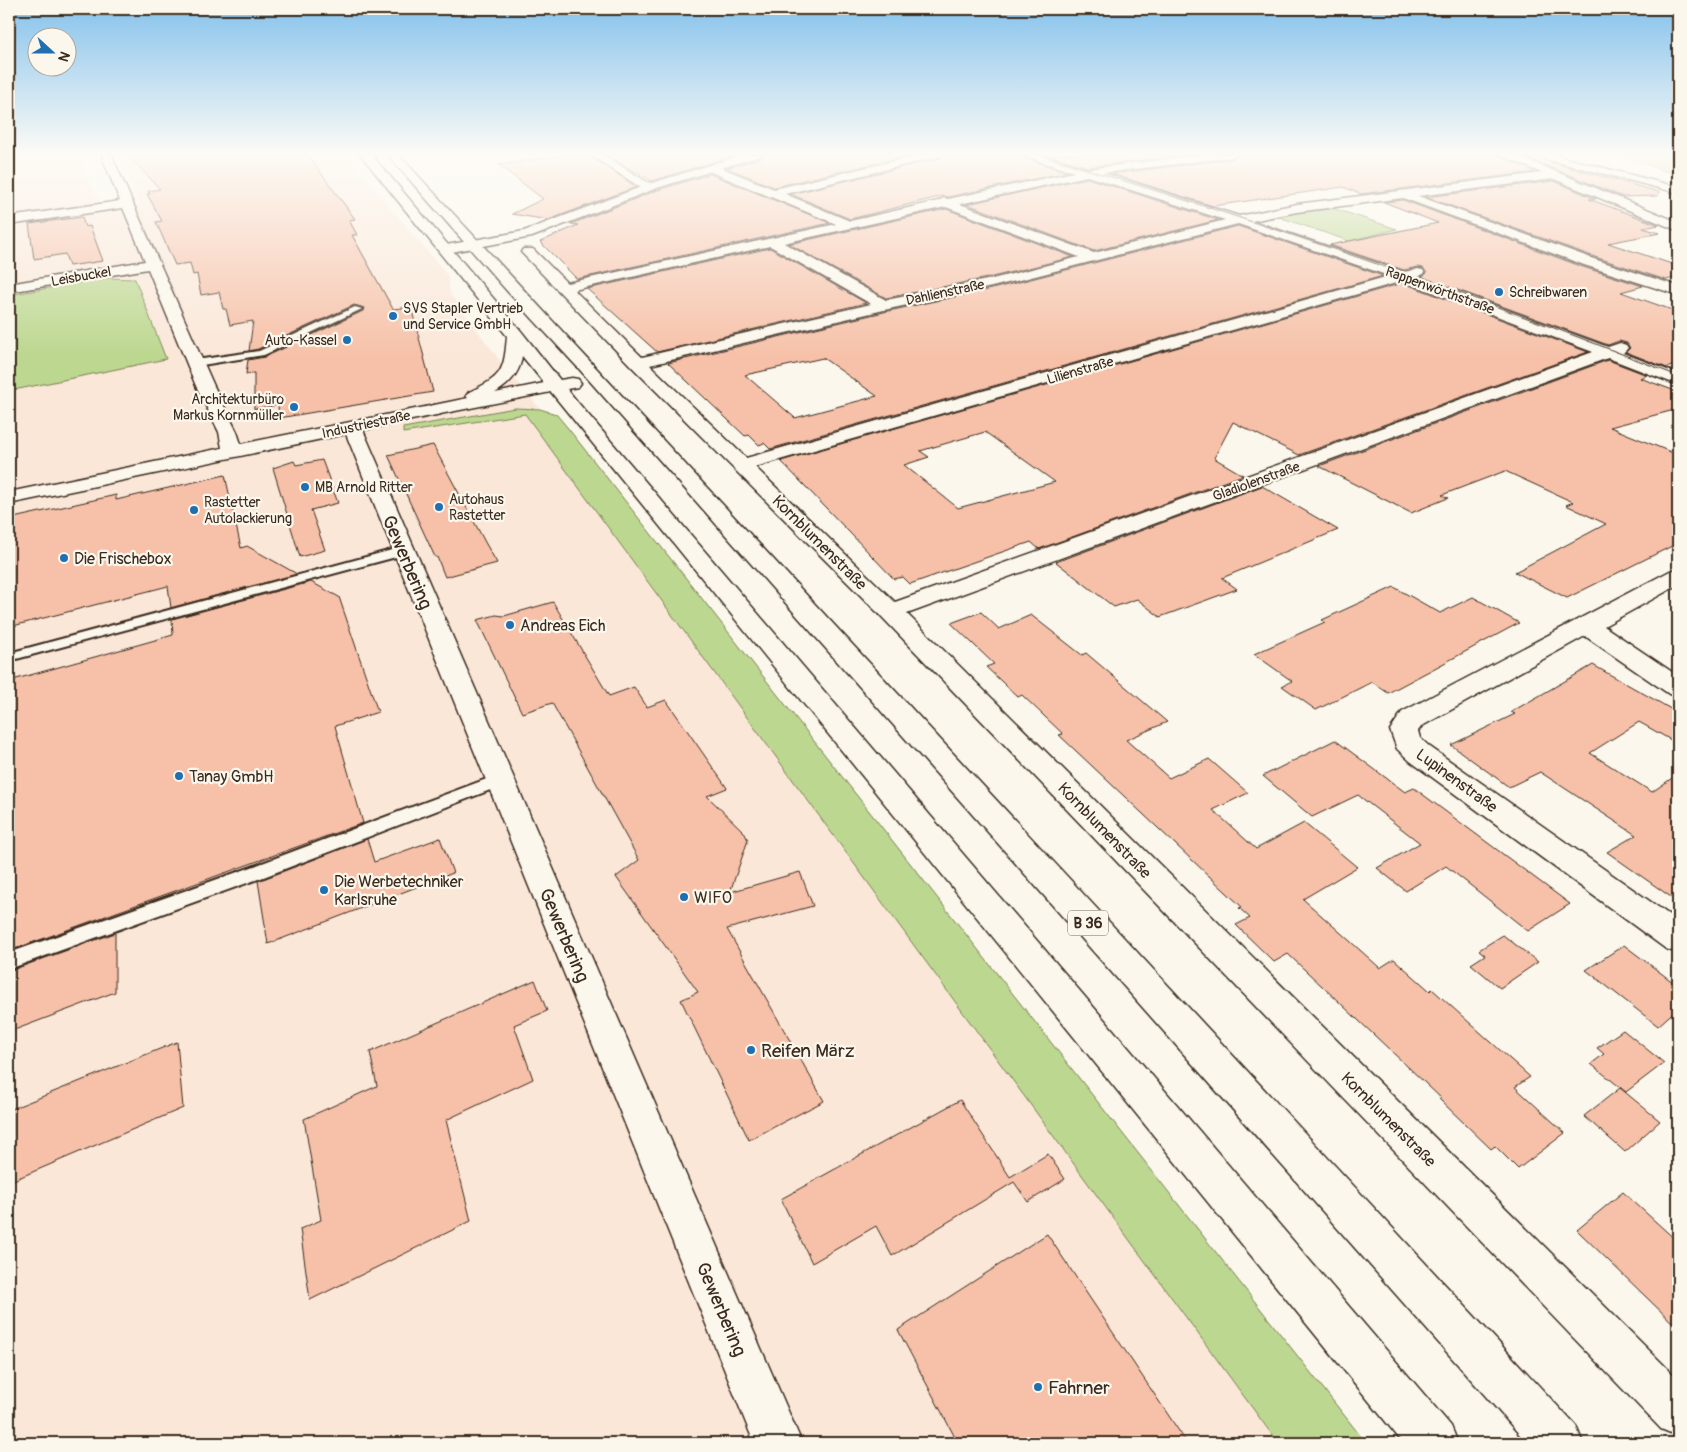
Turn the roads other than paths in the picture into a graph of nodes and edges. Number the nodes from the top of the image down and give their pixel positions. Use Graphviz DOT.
graph roads {
  1 [pos="136,222"];
  2 [pos="423,222"];
  3 [pos="454,222"];
  4 [pos="558,222"];
  5 [pos="841,222"];
  6 [pos="862,222"];
  7 [pos="997,222"];
  8 [pos="1236,222"];
  9 [pos="1255,222"];
  10 [pos="1479,222"];
  11 [pos="849,225"];
  12 [pos="771,242"];
  13 [pos="474,243"];
  14 [pos="446,249"];
  15 [pos="528,252"];
  16 [pos="1095,258"];
  17 [pos="153,264"];
  18 [pos="1412,275"];
  19 [pos="9,288"];
  20 [pos="563,288"];
  21 [pos="1678,291"];
  22 [pos="884,305"];
  23 [pos="358,309"];
  24 [pos="515,334"];
  25 [pos="1614,350"];
  26 [pos="196,363"];
  27 [pos="638,363"];
  28 [pos="1678,371"];
  29 [pos="596,378"];
  30 [pos="1678,380"];
  31 [pos="565,398"];
  32 [pos="435,410"];
  33 [pos="352,427"];
  34 [pos="233,452"];
  35 [pos="742,465"];
  36 [pos="9,498"];
  37 [pos="404,551"];
  38 [pos="1678,576"];
  39 [pos="891,612"];
  40 [pos="1585,626"];
  41 [pos="9,657"];
  42 [pos="1678,688"];
  43 [pos="500,780"];
  44 [pos="1678,939"];
  45 [pos="9,961"];
  46 [pos="1678,1412"];
  47 [pos="778,1443"];
  48 [pos="1434,1443"];
  49 [pos="1559,1443"];
  1 -- 17 [label="street"];
  2 -- 14 [label="street"];
  3 -- 13 [label="street, B 36"];
  4 -- 13 [label="street"];
  5 -- 11 [label="street"];
  6 -- 11 [label="street"];
  7 -- 16 [label="street"];
  8 -- 16 [label="street, Dahlienstraße"];
  9 -- 18 [label="street, Rappenwörthstraße"];
  10 -- 21 [label="street"];
  11 -- 12 [label="street"];
  12 -- 20 [label="street"];
  12 -- 22 [label="street"];
  13 -- 14 [label="street"];
  13 -- 29 [label="street, B 36"];
  14 -- 24 [label="street"];
  15 -- 20 [label="street, Kornblumenstraße"];
  16 -- 22 [label="street, Dahlienstraße"];
  17 -- 19 [label="street, Leisbuckel"];
  17 -- 26 [label="street"];
  18 -- 25 [label="street, Rappenwörthstraße"];
  18 -- 35 [label="street, Lilienstraße"];
  20 -- 27 [label="street, Kornblumenstraße"];
  22 -- 27 [label="street, Dahlienstraße"];
  23 -- 26 [label="lane"];
  24 -- 31 [label="street"];
  24 -- 32 [label="street"];
  25 -- 28 [label="street, Rappenwörthstraße"];
  25 -- 30 [label="street, Rappenwörthstraße"];
  25 -- 39 [label="street, Gladiolenstraße"];
  26 -- 34 [label="street"];
  27 -- 35 [label="street, Kornblumenstraße"];
  29 -- 31 [label="street, Industriestraße"];
  29 -- 49 [label="street, B 36"];
  31 -- 32 [label="street, Industriestraße"];
  31 -- 32 [label="street"];
  31 -- 48 [label="street"];
  32 -- 33 [label="street, Industriestraße"];
  33 -- 34 [label="street, Industriestraße"];
  33 -- 37 [label="street, Gewerbering"];
  34 -- 36 [label="street"];
  35 -- 39 [label="street, Kornblumenstraße"];
  37 -- 41 [label="lane"];
  37 -- 43 [label="street, Gewerbering"];
  38 -- 40 [label="street, Lupinenstraße"];
  39 -- 46 [label="street, Kornblumenstraße"];
  40 -- 42 [label="street"];
  40 -- 44 [label="street, Lupinenstraße"];
  43 -- 45 [label="lane"];
  43 -- 47 [label="street, Gewerbering"];
}
